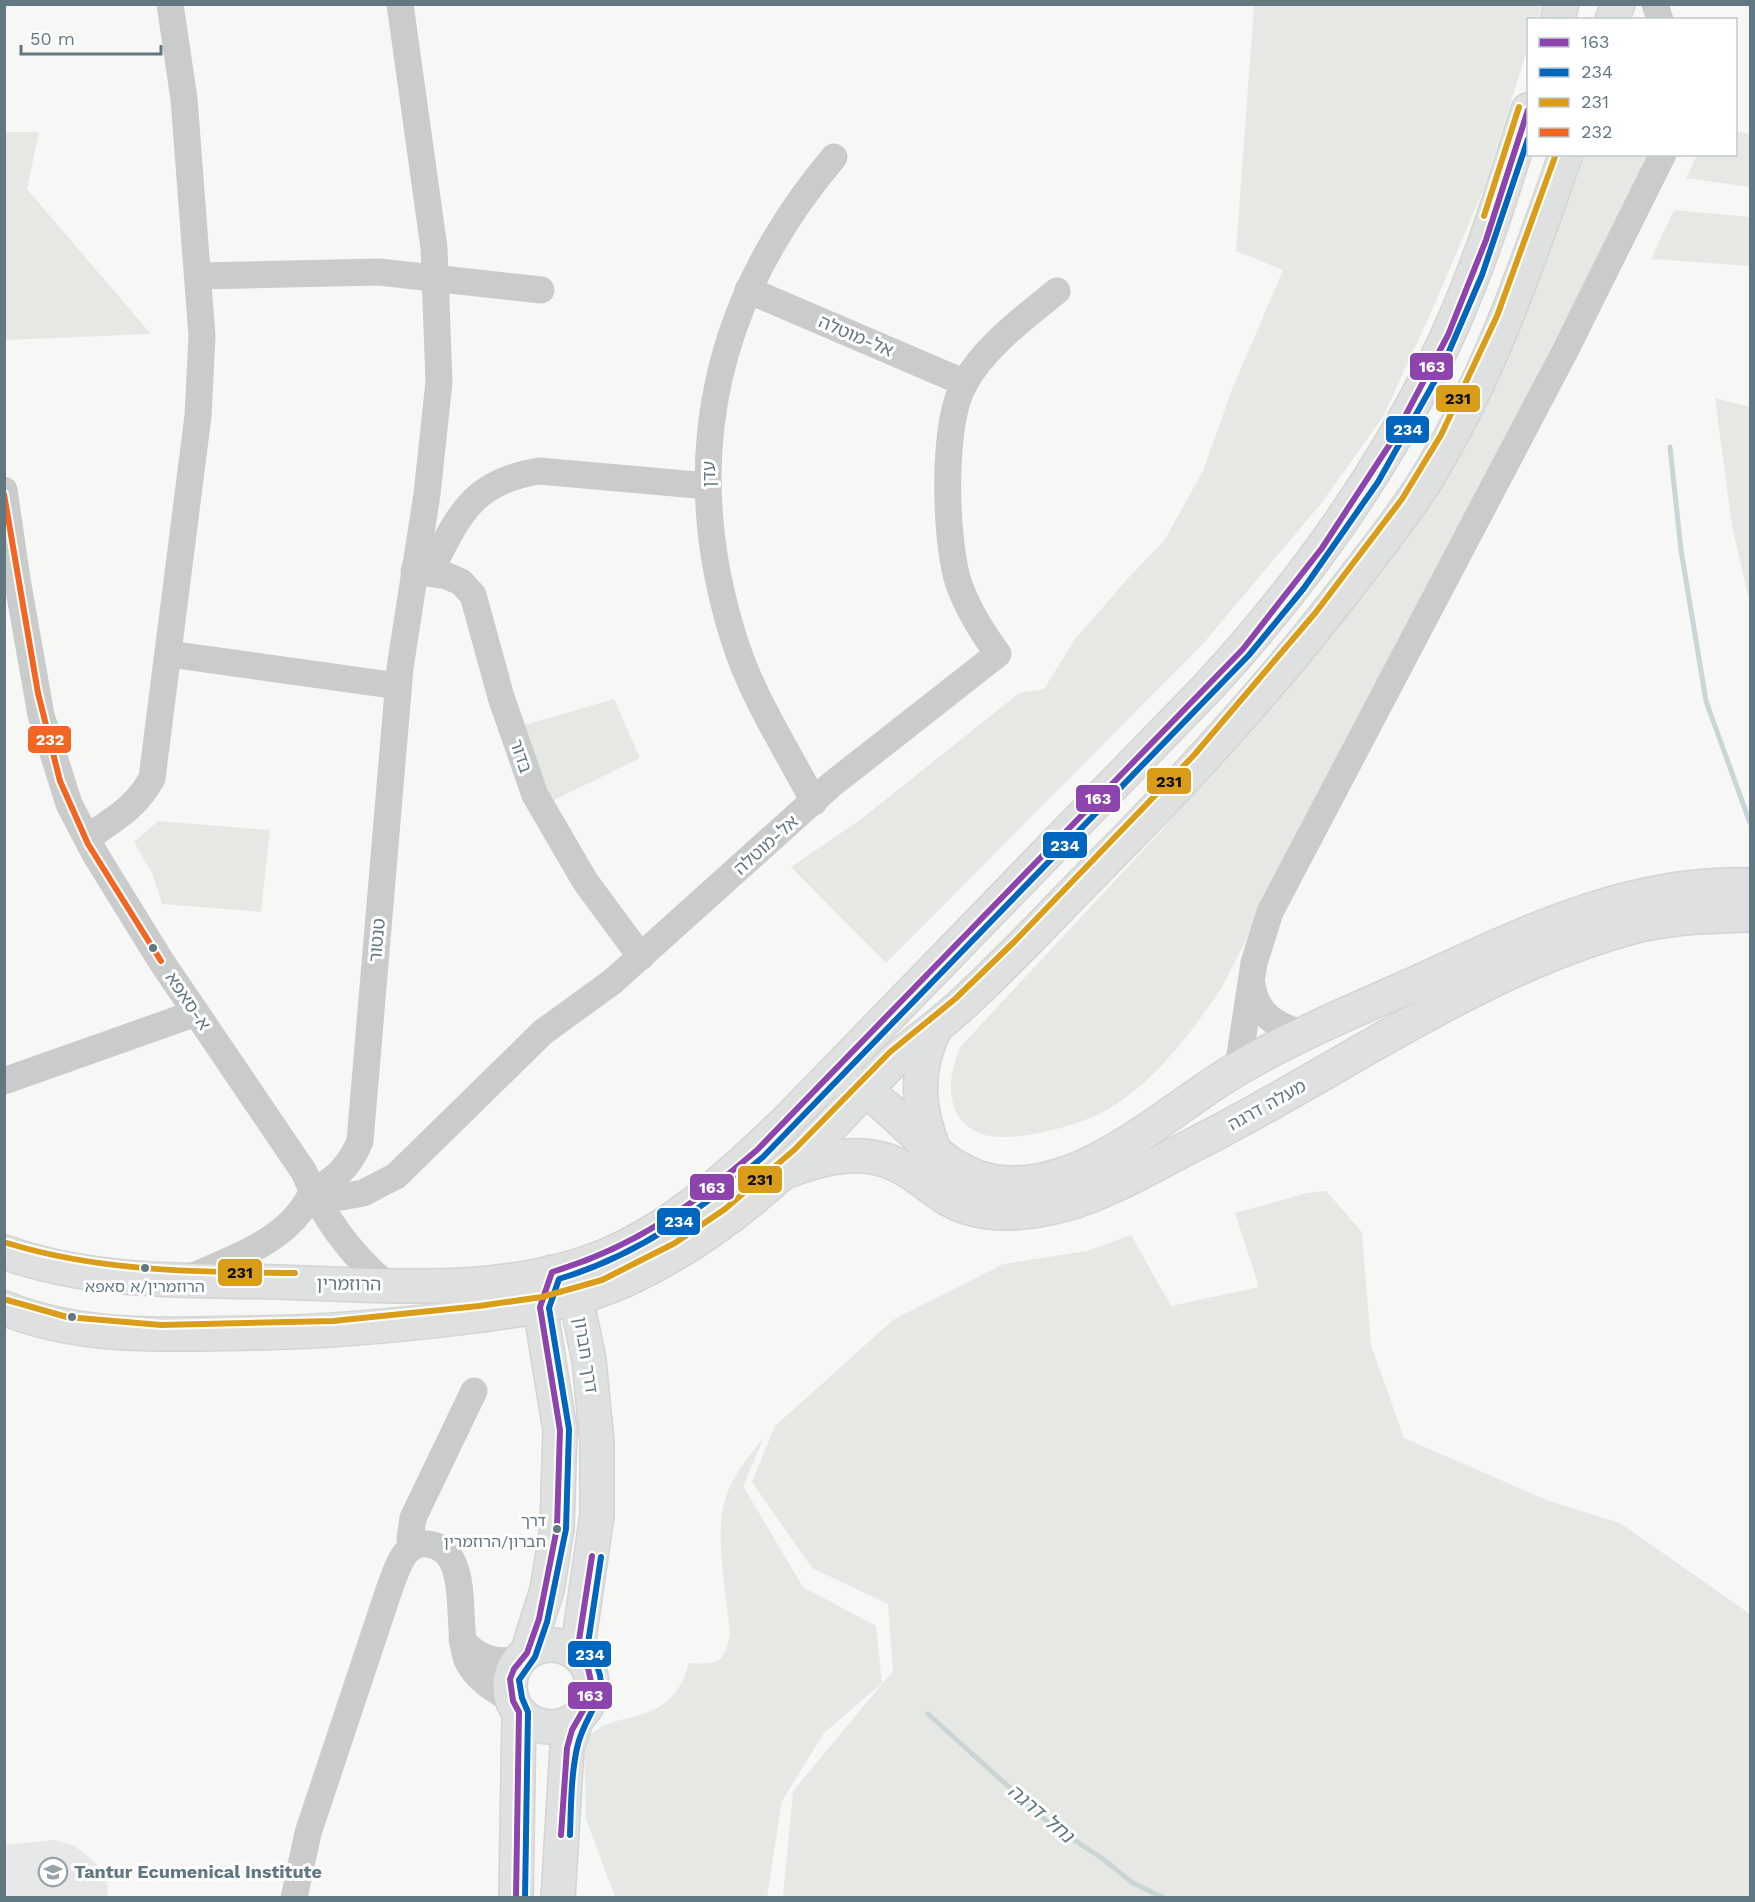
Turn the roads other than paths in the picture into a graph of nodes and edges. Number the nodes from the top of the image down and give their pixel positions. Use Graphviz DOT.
graph roads {
  1 [pos="170,4"];
  2 [pos="400,4"];
  3 [pos="1527,113"];
  4 [pos="1565,156"];
  5 [pos="1662,156"];
  6 [pos="834,157"];
  7 [pos="199,276"];
  8 [pos="435,280"];
  9 [pos="541,290"];
  10 [pos="748,290"];
  11 [pos="1057,291"];
  12 [pos="965,383"];
  13 [pos="708,486"];
  14 [pos="4,490"];
  15 [pos="422,571"];
  16 [pos="13,600"];
  17 [pos="169,654"];
  18 [pos="399,677"];
  19 [pos="814,802"];
  20 [pos="87,838"];
  21 [pos="1750,885"];
  22 [pos="1750,915"];
  23 [pos="641,957"];
  24 [pos="1251,981"];
  25 [pos="196,1013"];
  26 [pos="936,1027"];
  27 [pos="1303,1034"];
  28 [pos="1238,1068"];
  29 [pos="828,1077"];
  30 [pos="4,1081"];
  31 [pos="865,1090"];
  32 [pos="935,1152"];
  33 [pos="782,1173"];
  34 [pos="312,1192"];
  35 [pos="4,1252"];
  36 [pos="552,1272"];
  37 [pos="185,1279"];
  38 [pos="387,1285"];
  39 [pos="576,1298"];
  40 [pos="540,1307"];
  41 [pos="4,1308"];
  42 [pos="474,1391"];
  43 [pos="413,1546"];
  44 [pos="462,1640"];
  45 [pos="577,1653"];
  46 [pos="523,1656"];
  47 [pos="516,1707"];
  48 [pos="578,1718"];
  49 [pos="294,1898"];
  50 [pos="516,1898"];
  51 [pos="558,1898"];
  1 -- 7 [label="street"];
  2 -- 8 [label="street, טנטור"];
  3 -- 29 [label="main road, הרוזמרין"];
  4 -- 26 [label="main road"];
  5 -- 24 [label="street"];
  6 -- 10 [label="street, עדן"];
  7 -- 8 [label="street"];
  7 -- 17 [label="street"];
  8 -- 9 [label="street"];
  8 -- 15 [label="street, טנטור"];
  10 -- 12 [label="street, אל-מוטלה"];
  10 -- 13 [label="street, עדן"];
  11 -- 12 [label="street, אל-מוטלה"];
  12 -- 19 [label="street, אל-מוטלה"];
  13 -- 15 [label="street"];
  13 -- 19 [label="street, עדן"];
  14 -- 16 [label="street, א-סאפא"];
  15 -- 18 [label="street, טנטור"];
  15 -- 23 [label="street, בדור"];
  16 -- 20 [label="street, א-סאפא"];
  17 -- 18 [label="street"];
  17 -- 20 [label="street"];
  18 -- 34 [label="street, טנטור"];
  19 -- 23 [label="street, אל-מוטלה"];
  20 -- 25 [label="street, א-סאפא"];
  21 -- 27 [label="main road"];
  22 -- 33 [label="main road, מעלה דרגה"];
  23 -- 34 [label="street, אל-מוטלה"];
  24 -- 27 [label="street"];
  24 -- 28 [label="street"];
  25 -- 30 [label="street"];
  25 -- 34 [label="street, א-סאפא"];
  26 -- 31 [label="main road"];
  26 -- 32 [label="main road"];
  27 -- 28 [label="main road"];
  28 -- 32 [label="main road"];
  29 -- 31 [label="main road"];
  29 -- 36 [label="main road, הרוזמרין"];
  31 -- 32 [label="main road"];
  31 -- 33 [label="main road"];
  33 -- 39 [label="main road"];
  34 -- 37 [label="street"];
  34 -- 38 [label="street, א-סאפא"];
  35 -- 37 [label="main road, הרוזמרין"];
  36 -- 38 [label="main road, הרוזמרין"];
  36 -- 39 [label="main road, דרך חברון"];
  36 -- 40 [label="main road, דרך חברון"];
  37 -- 38 [label="main road, הרוזמרין"];
  39 -- 40 [label="main road"];
  39 -- 45 [label="main road, דרך חברון"];
  40 -- 41 [label="main road"];
  40 -- 46 [label="main road, דרך חברון"];
  42 -- 43 [label="street"];
  43 -- 44 [label="street"];
  43 -- 49 [label="street"];
  44 -- 46 [label="street"];
  44 -- 47 [label="street"];
  45 -- 46 [label="main road"];
  45 -- 48 [label="main road"];
  46 -- 47 [label="main road"];
  47 -- 48 [label="main road"];
  47 -- 50 [label="main road"];
  48 -- 51 [label="main road"];
}
